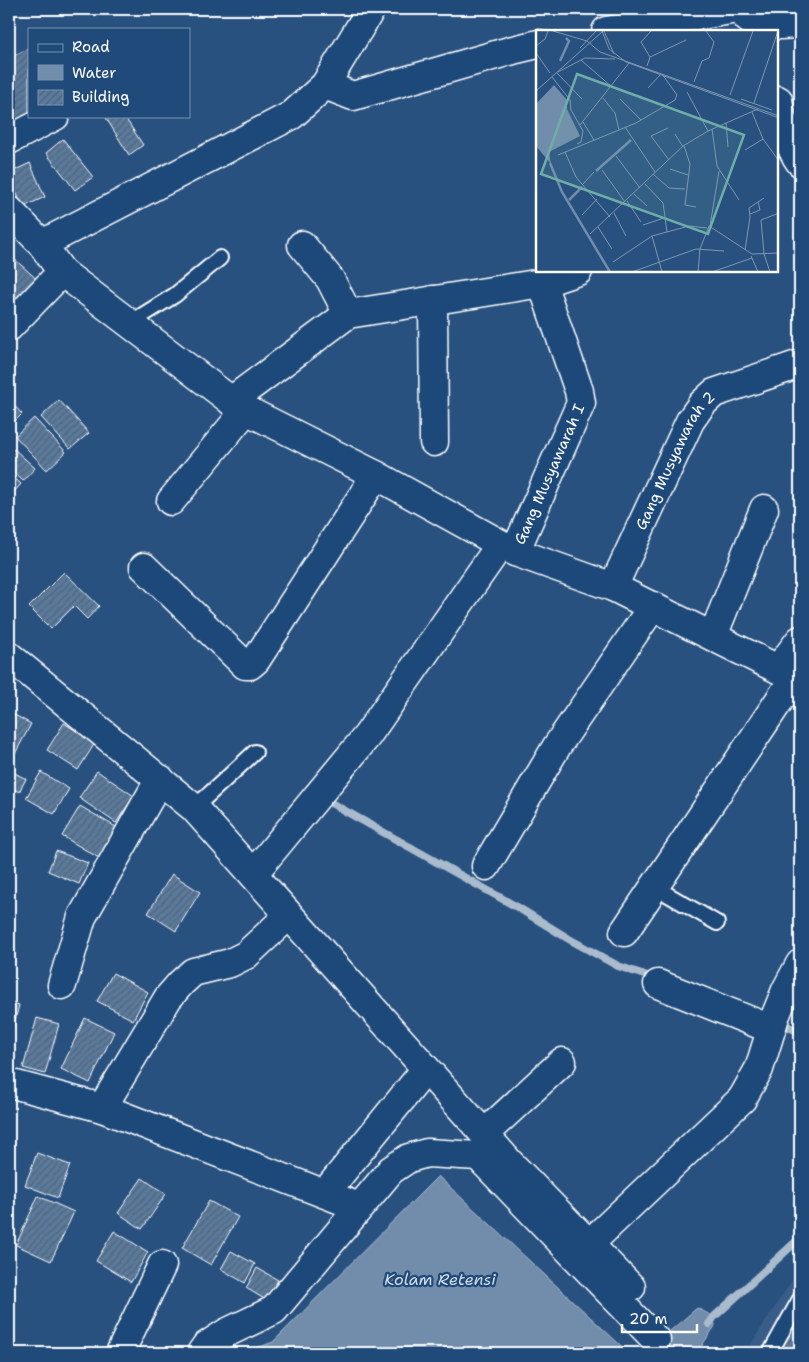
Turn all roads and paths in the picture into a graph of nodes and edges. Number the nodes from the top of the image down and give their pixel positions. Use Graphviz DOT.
graph roads {
  1 [pos="371,9"];
  2 [pos="737,9"];
  3 [pos="743,9"];
  4 [pos="800,24"];
  5 [pos="765,28"];
  6 [pos="612,30"];
  7 [pos="536,44"];
  8 [pos="325,85"];
  9 [pos="779,106"];
  10 [pos="51,118"];
  11 [pos="9,140"];
  12 [pos="800,162"];
  13 [pos="9,210"];
  14 [pos="42,244"];
  15 [pos="302,245"];
  16 [pos="220,258"];
  17 [pos="62,272"];
  18 [pos="575,272"];
  19 [pos="542,283"];
  20 [pos="433,300"];
  21 [pos="348,314"];
  22 [pos="130,323"];
  23 [pos="9,327"];
  24 [pos="800,364"];
  25 [pos="238,406"];
  26 [pos="434,442"];
  27 [pos="376,475"];
  28 [pos="171,501"];
  29 [pos="764,509"];
  30 [pos="508,549"];
  31 [pos="144,567"];
  32 [pos="613,587"];
  33 [pos="653,606"];
  34 [pos="714,636"];
  35 [pos="800,640"];
  36 [pos="9,656"];
  37 [pos="791,675"];
  38 [pos="255,752"];
  39 [pos="160,780"];
  40 [pos="194,808"];
  41 [pos="486,866"];
  42 [pos="253,874"];
  43 [pos="653,886"];
  44 [pos="289,915"];
  45 [pos="717,923"];
  46 [pos="624,932"];
  47 [pos="800,964"];
  48 [pos="658,984"];
  49 [pos="62,985"];
  50 [pos="773,1024"];
  51 [pos="562,1062"];
  52 [pos="426,1069"];
  53 [pos="9,1083"];
  54 [pos="102,1108"];
  55 [pos="484,1134"];
  56 [pos="325,1194"];
  57 [pos="359,1207"];
  58 [pos="590,1244"];
  59 [pos="162,1265"];
  60 [pos="631,1286"];
  61 [pos="800,1299"];
  62 [pos="656,1340"];
  63 [pos="120,1353"];
  64 [pos="201,1353"];
  65 [pos="770,1353"];
  1 -- 8 [label="street"];
  2 -- 6 [label="street"];
  3 -- 5 [label="street"];
  4 -- 5 [label="street"];
  7 -- 8 [label="street"];
  8 -- 14 [label="street"];
  9 -- 12 [label="street"];
  10 -- 11 [label="street"];
  13 -- 14 [label="street"];
  14 -- 17 [label="street"];
  15 -- 21 [label="street"];
  16 -- 22 [label="lane"];
  17 -- 22 [label="street"];
  17 -- 23 [label="street"];
  18 -- 19 [label="street"];
  19 -- 20 [label="street"];
  19 -- 30 [label="street, Gang Musyawarah I"];
  20 -- 21 [label="street"];
  20 -- 26 [label="street"];
  21 -- 25 [label="street"];
  22 -- 25 [label="street"];
  24 -- 32 [label="street, Gang Musyawarah 2"];
  25 -- 27 [label="street"];
  25 -- 28 [label="street"];
  27 -- 30 [label="street"];
  27 -- 31 [label="street"];
  29 -- 34 [label="street"];
  30 -- 32 [label="street"];
  30 -- 42 [label="street, Gang Musyawarah I"];
  32 -- 33 [label="street"];
  33 -- 34 [label="street"];
  33 -- 41 [label="street"];
  34 -- 37 [label="street"];
  35 -- 37 [label="street"];
  36 -- 39 [label="street"];
  37 -- 43 [label="street"];
  38 -- 40 [label="lane"];
  39 -- 40 [label="street"];
  39 -- 49 [label="street"];
  40 -- 42 [label="street"];
  42 -- 44 [label="street"];
  43 -- 45 [label="lane"];
  43 -- 46 [label="street"];
  44 -- 52 [label="street"];
  44 -- 54 [label="street"];
  47 -- 50 [label="street"];
  48 -- 50 [label="street"];
  50 -- 58 [label="street"];
  51 -- 55 [label="street"];
  52 -- 55 [label="street"];
  52 -- 56 [label="street"];
  53 -- 54 [label="street"];
  54 -- 56 [label="street"];
  55 -- 58 [label="street"];
  56 -- 57 [label="street"];
  57 -- 62 [label="street"];
  57 -- 64 [label="street"];
  58 -- 60 [label="street"];
  59 -- 63 [label="street"];
  61 -- 65 [label="lane"];
}
